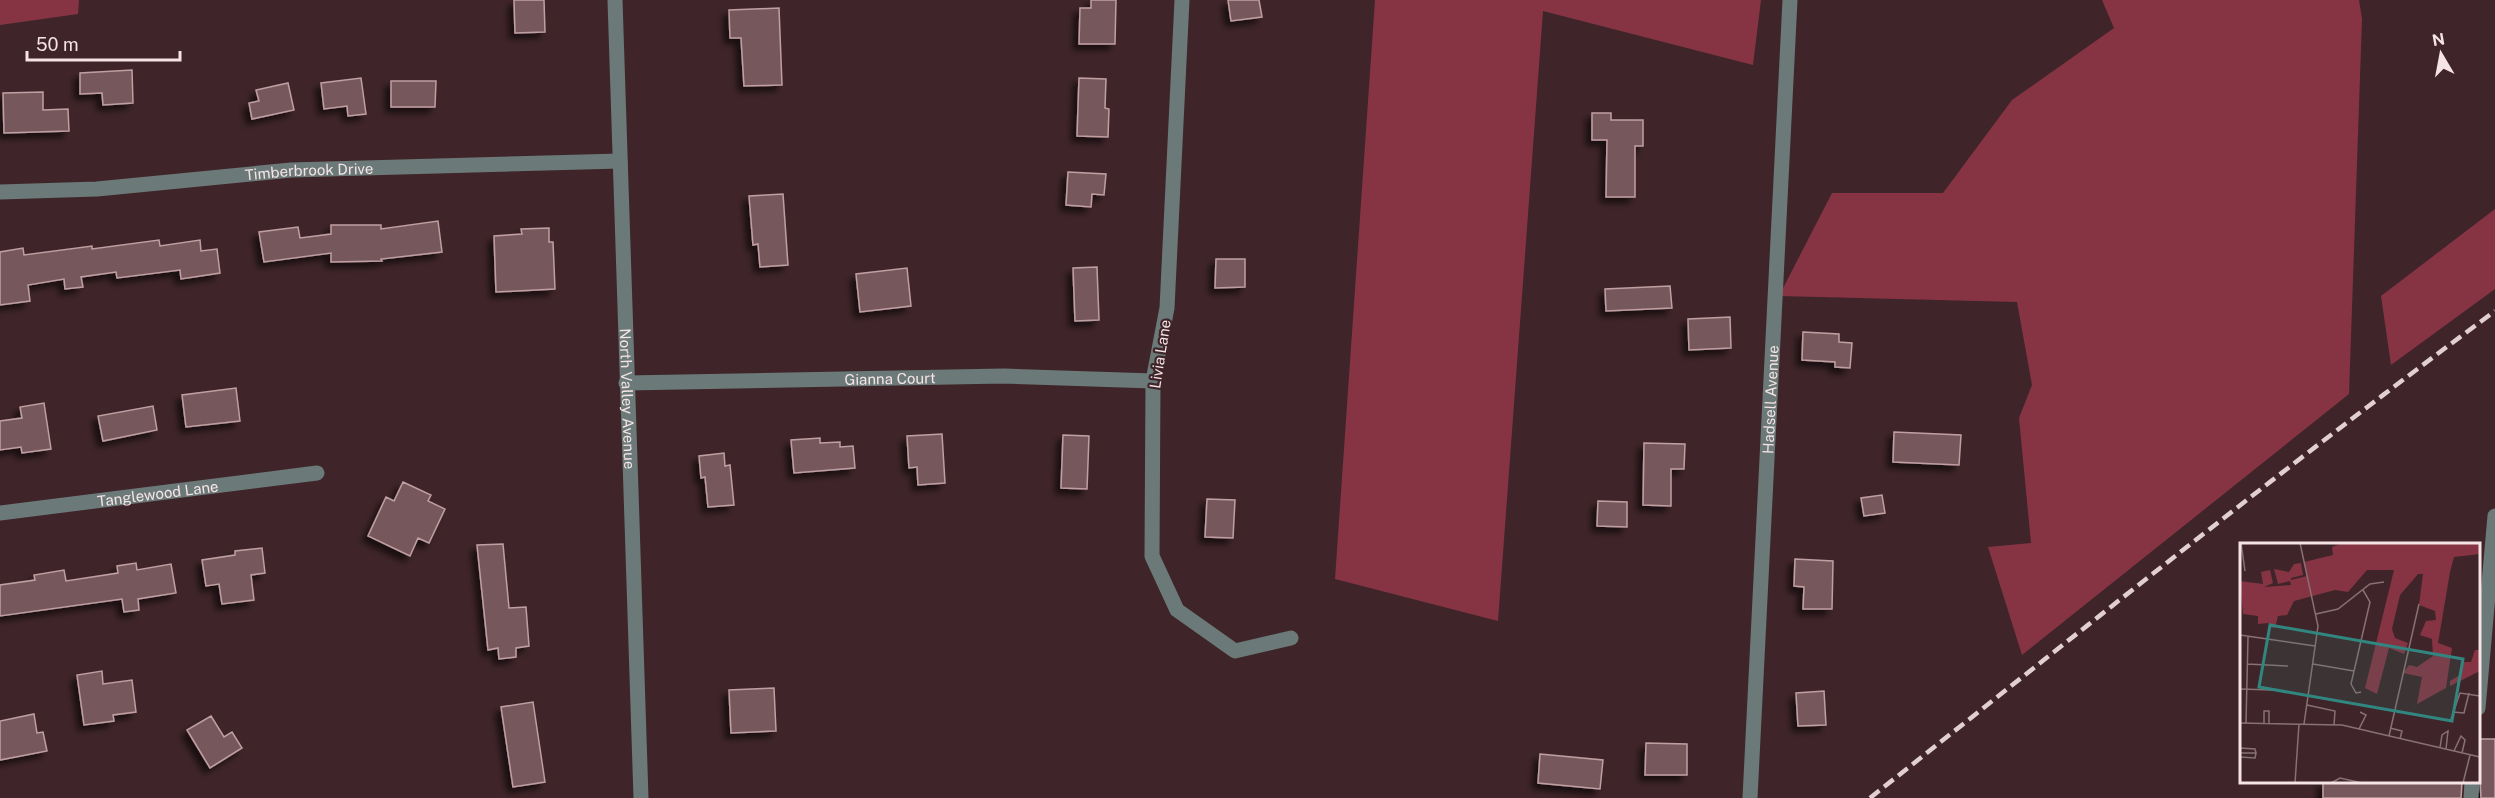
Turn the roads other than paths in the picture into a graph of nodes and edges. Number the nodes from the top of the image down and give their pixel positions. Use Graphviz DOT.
graph roads {
  1 [pos="615,0"];
  2 [pos="1182,0"];
  3 [pos="1790,0"];
  4 [pos="620,161"];
  5 [pos="0,192"];
  6 [pos="1153,381"];
  7 [pos="626,382"];
  8 [pos="316,473"];
  9 [pos="0,513"];
  10 [pos="2495,516"];
  11 [pos="1291,638"];
  12 [pos="2488,682"];
  13 [pos="2480,703"];
  14 [pos="2472,783"];
  15 [pos="642,798"];
  16 [pos="1750,798"];
  17 [pos="2471,798"];
  1 -- 4 [label="street, North Valley Avenue"];
  2 -- 6 [label="street, Livia Lane"];
  3 -- 16 [label="street, Hadsell Avenue"];
  4 -- 5 [label="street, Timberbrook Drive"];
  4 -- 7 [label="street, North Valley Avenue"];
  6 -- 7 [label="street, Gianna Court"];
  6 -- 11 [label="street, Livia Lane"];
  7 -- 15 [label="street, North Valley Avenue"];
  8 -- 9 [label="street, Tanglewood Lane"];
  10 -- 12 [label="street"];
  12 -- 13 [label="street"];
  14 -- 17 [label="street"];
}
